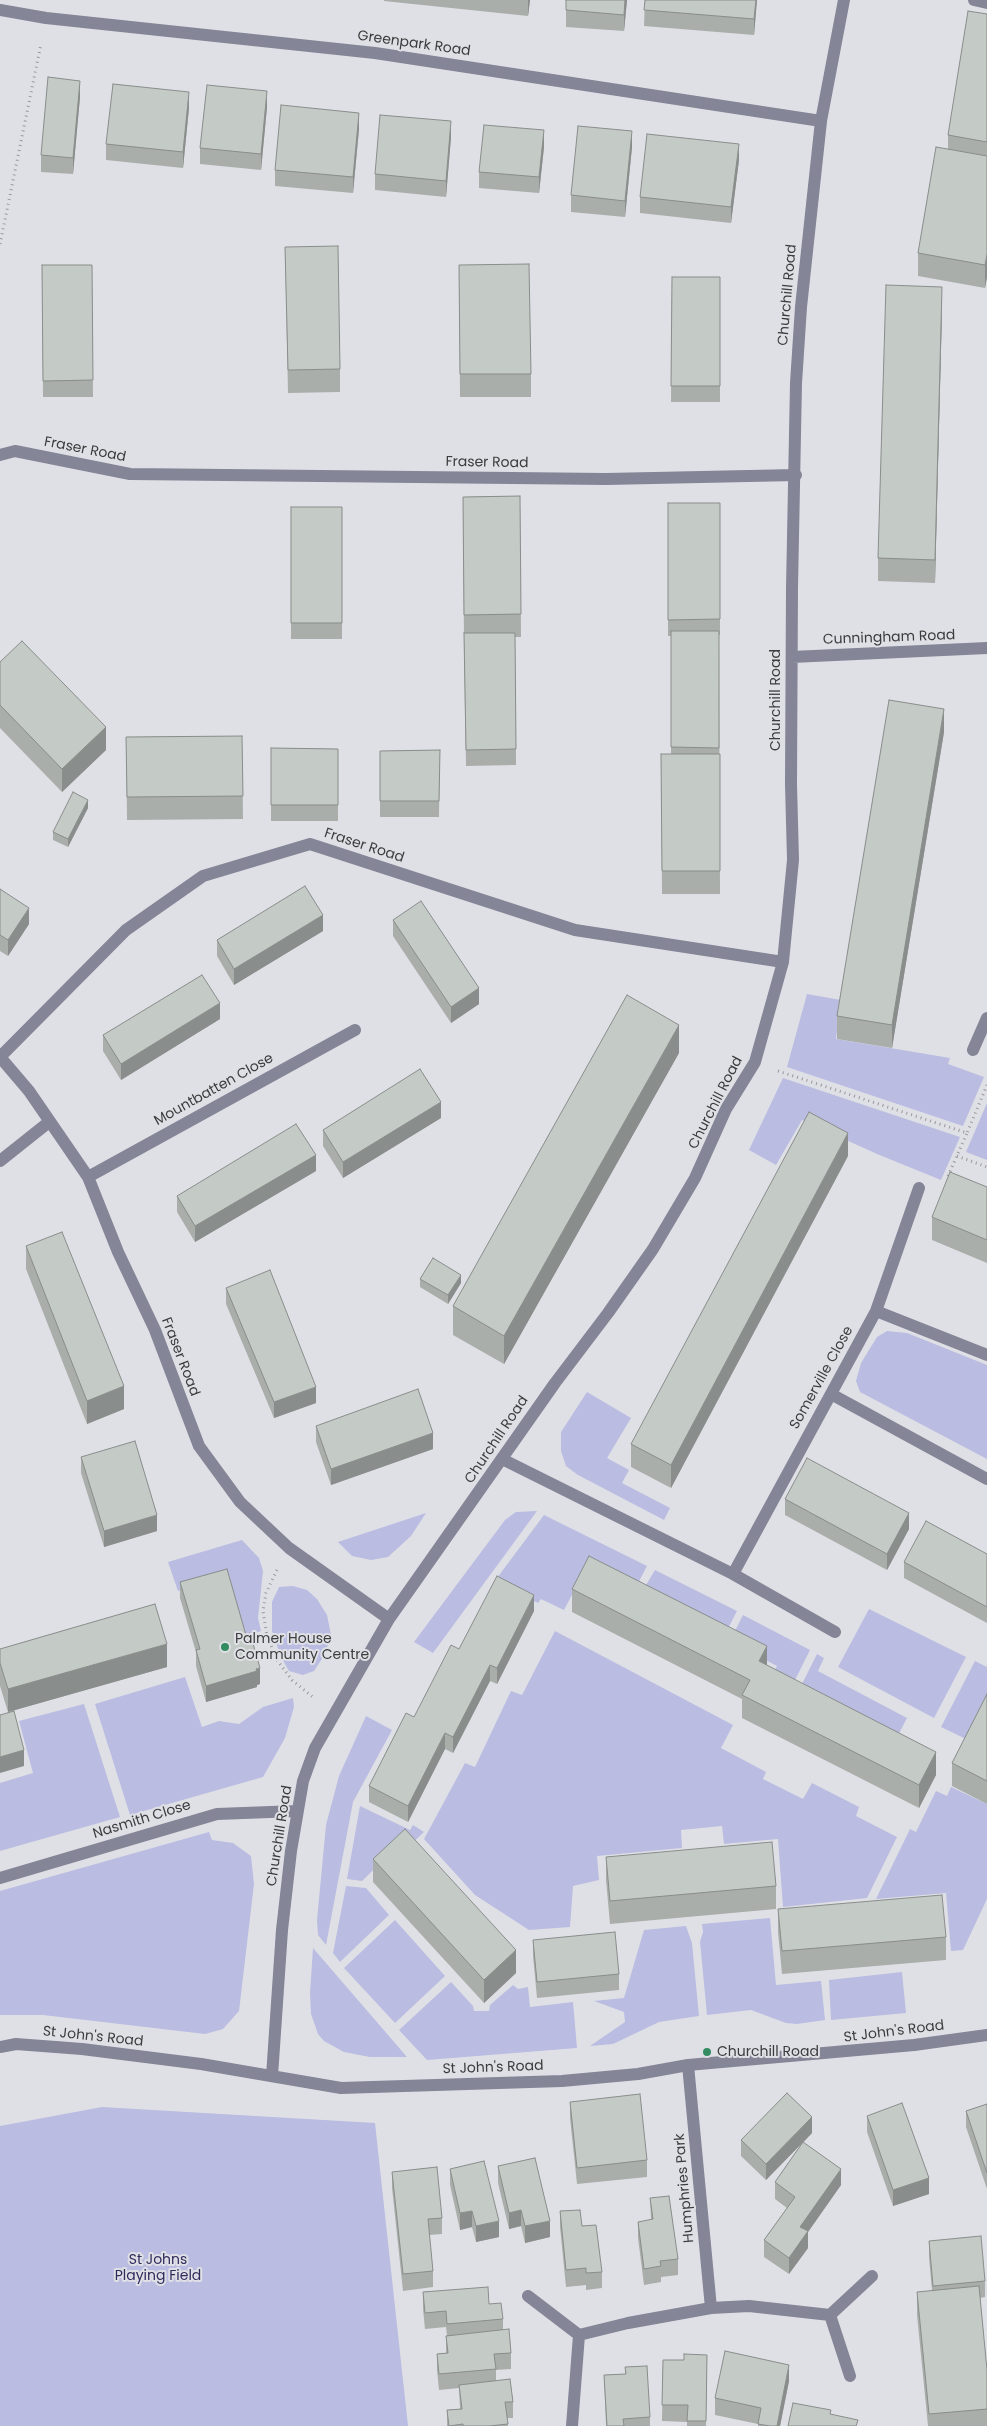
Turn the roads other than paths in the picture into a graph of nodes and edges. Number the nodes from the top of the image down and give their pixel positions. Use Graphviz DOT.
graph roads {
  1 [pos="844,0"];
  2 [pos="974,0"];
  3 [pos="987,3"];
  4 [pos="0,10"];
  5 [pos="822,121"];
  6 [pos="0,455"];
  7 [pos="796,475"];
  8 [pos="987,648"];
  9 [pos="792,657"];
  10 [pos="783,962"];
  11 [pos="987,1018"];
  12 [pos="355,1030"];
  13 [pos="973,1050"];
  14 [pos="0,1057"];
  15 [pos="49,1122"];
  16 [pos="0,1161"];
  17 [pos="88,1177"];
  18 [pos="919,1188"];
  19 [pos="876,1311"];
  20 [pos="987,1355"];
  21 [pos="831,1394"];
  22 [pos="502,1460"];
  23 [pos="987,1479"];
  24 [pos="733,1574"];
  25 [pos="389,1619"];
  26 [pos="835,1632"];
  27 [pos="297,1810"];
  28 [pos="0,1878"];
  29 [pos="987,2035"];
  30 [pos="0,2047"];
  31 [pos="688,2065"];
  32 [pos="272,2076"];
  33 [pos="872,2276"];
  34 [pos="528,2296"];
  35 [pos="712,2308"];
  36 [pos="830,2315"];
  37 [pos="579,2335"];
  38 [pos="850,2376"];
  39 [pos="572,2426"];
  1 -- 5 [label="street, Churchill Road"];
  2 -- 3 [label="street"];
  4 -- 5 [label="street, Greenpark Road"];
  5 -- 7 [label="street, Churchill Road"];
  6 -- 7 [label="street, Fraser Road"];
  7 -- 9 [label="street, Churchill Road"];
  8 -- 9 [label="street, Cunningham Road"];
  9 -- 10 [label="street, Churchill Road"];
  10 -- 14 [label="street, Fraser Road"];
  10 -- 22 [label="street, Churchill Road"];
  11 -- 13 [label="street"];
  12 -- 17 [label="street, Mountbatten Close"];
  14 -- 15 [label="street, Fraser Road"];
  15 -- 16 [label="street"];
  15 -- 17 [label="street, Fraser Road"];
  17 -- 25 [label="street, Fraser Road"];
  18 -- 19 [label="street, Somerville Close"];
  19 -- 20 [label="street"];
  19 -- 21 [label="street, Somerville Close"];
  21 -- 23 [label="street"];
  21 -- 24 [label="street, Somerville Close"];
  22 -- 24 [label="street"];
  22 -- 25 [label="street, Churchill Road"];
  24 -- 26 [label="street"];
  25 -- 27 [label="street, Churchill Road"];
  27 -- 28 [label="street, Nasmith Close"];
  27 -- 32 [label="street, Churchill Road"];
  29 -- 31 [label="street, St John's Road"];
  30 -- 32 [label="street, St John's Road"];
  31 -- 32 [label="street, St John's Road"];
  31 -- 35 [label="street, Humphries Park"];
  33 -- 36 [label="street"];
  34 -- 37 [label="street"];
  35 -- 36 [label="street"];
  35 -- 37 [label="street"];
  36 -- 38 [label="street"];
  37 -- 39 [label="street"];
}
